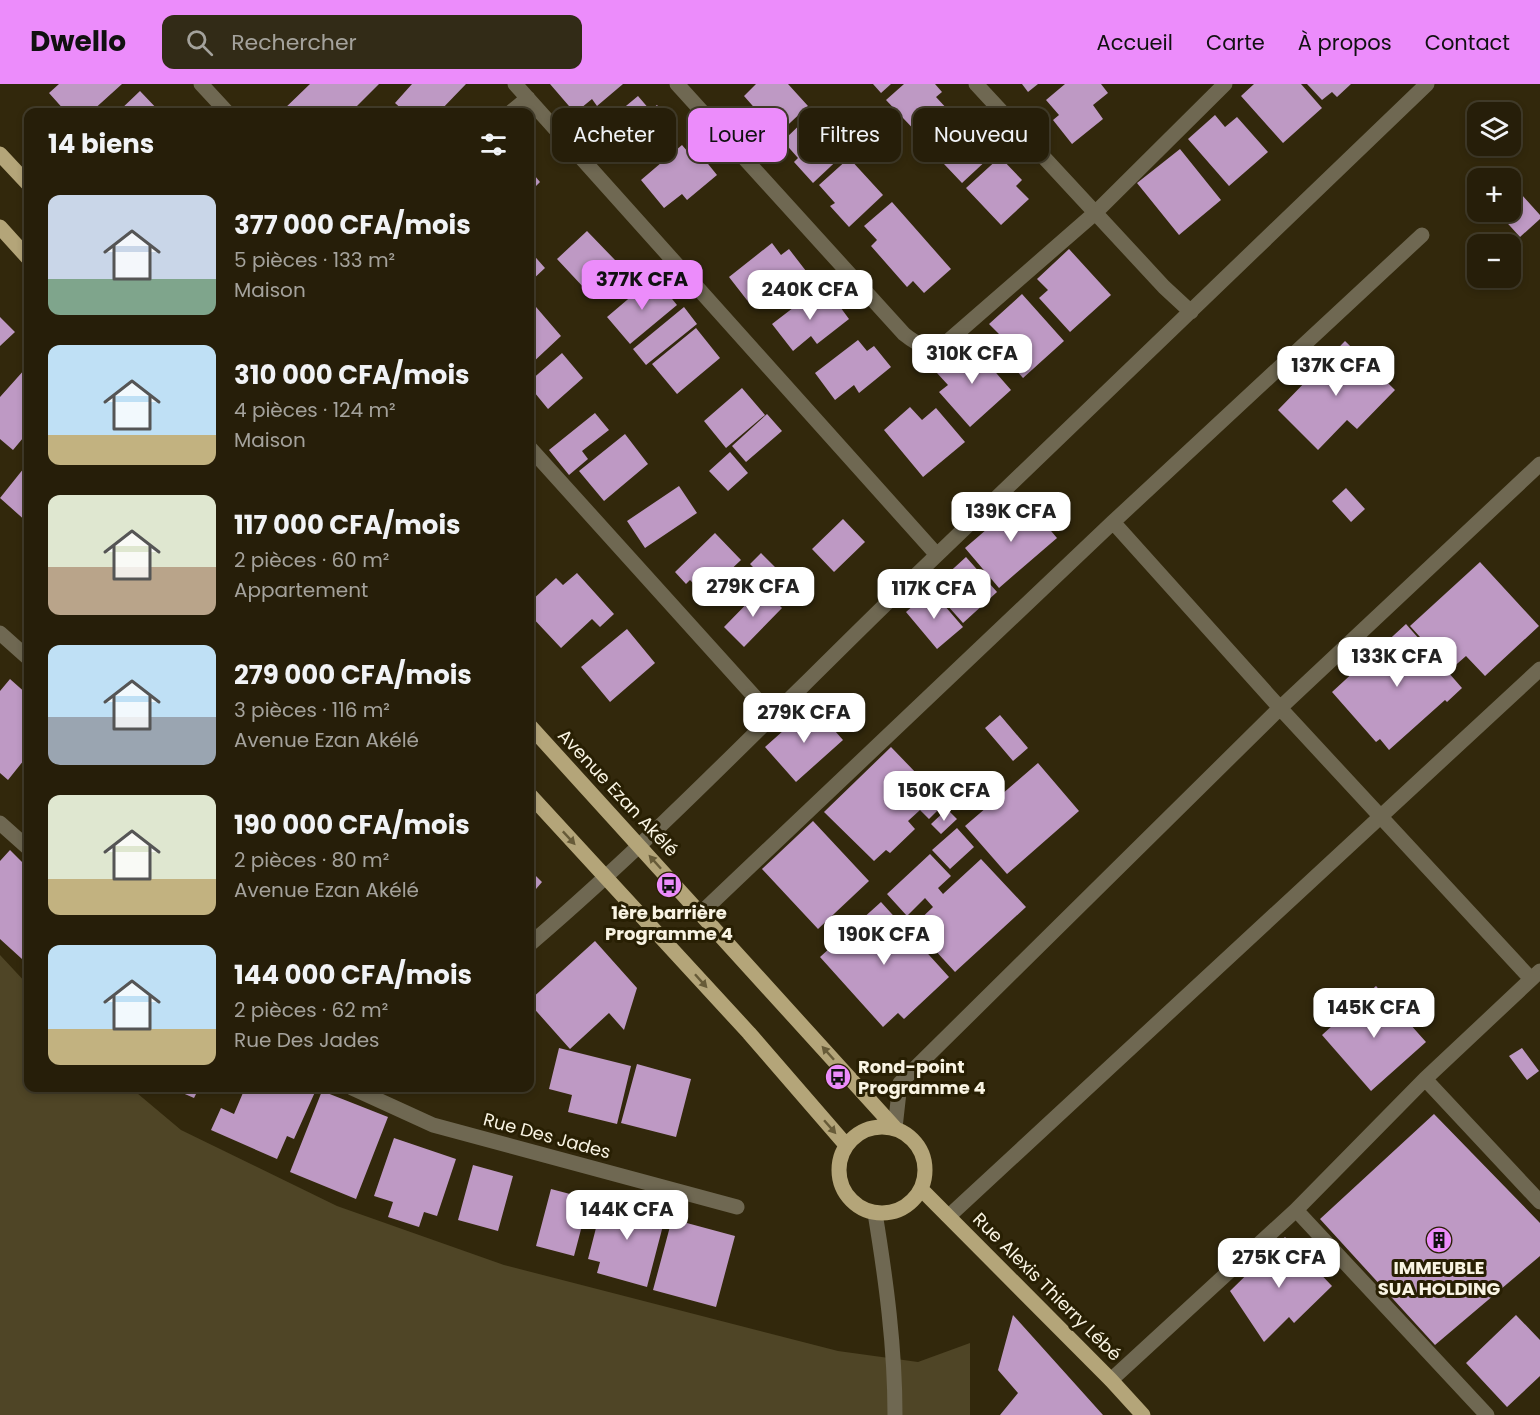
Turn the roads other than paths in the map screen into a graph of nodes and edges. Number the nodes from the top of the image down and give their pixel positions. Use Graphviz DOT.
graph roads {
  1 [pos="201,84"];
  2 [pos="515,84"];
  3 [pos="677,84"];
  4 [pos="976,84"];
  5 [pos="1225,84"];
  6 [pos="1427,84"];
  7 [pos="528,98"];
  8 [pos="223,108"];
  9 [pos="516,108"];
  10 [pos="0,154"];
  11 [pos="24,180"];
  12 [pos="1095,213"];
  13 [pos="0,227"];
  14 [pos="1422,235"];
  15 [pos="24,254"];
  16 [pos="1191,312"];
  17 [pos="534,452"];
  18 [pos="1540,464"];
  19 [pos="1113,522"];
  20 [pos="937,555"];
  21 [pos="0,633"];
  22 [pos="24,654"];
  23 [pos="1540,669"];
  24 [pos="1280,708"];
  25 [pos="771,715"];
  26 [pos="534,730"];
  27 [pos="534,799"];
  28 [pos="1382,817"];
  29 [pos="0,823"];
  30 [pos="24,844"];
  31 [pos="639,845"];
  32 [pos="605,876"];
  33 [pos="700,913"];
  34 [pos="534,941"];
  35 [pos="1536,975"];
  36 [pos="1425,1078"];
  37 [pos="361,1092"];
  38 [pos="895,1128"];
  39 [pos="846,1145"];
  40 [pos="921,1189"];
  41 [pos="1540,1202"];
  42 [pos="737,1207"];
  43 [pos="1296,1210"];
  44 [pos="875,1213"];
  45 [pos="949,1216"];
  46 [pos="1111,1380"];
  47 [pos="895,1415"];
  48 [pos="1143,1415"];
  49 [pos="1487,1415"];
  1 -- 8 [label="street"];
  2 -- 7 [label="street"];
  3 -- 12 [label="street"];
  4 -- 12 [label="street"];
  5 -- 12 [label="street"];
  6 -- 16 [label="street"];
  7 -- 9 [label="street"];
  7 -- 20 [label="street"];
  10 -- 11 [label="main road"];
  12 -- 16 [label="street"];
  13 -- 15 [label="main road"];
  14 -- 19 [label="street"];
  16 -- 20 [label="street"];
  17 -- 25 [label="street"];
  18 -- 24 [label="street"];
  19 -- 24 [label="street"];
  19 -- 33 [label="street"];
  20 -- 25 [label="street"];
  21 -- 22 [label="street"];
  23 -- 28 [label="street"];
  24 -- 28 [label="street"];
  24 -- 38 [label="street"];
  25 -- 31 [label="street"];
  26 -- 31 [label="main road, Avenue Ezan Akélé"];
  27 -- 32 [label="main road, one-way"];
  28 -- 35 [label="street"];
  28 -- 45 [label="street"];
  29 -- 30 [label="street"];
  31 -- 32 [label="street"];
  33 -- 31 [label="main road, Avenue Ezan Akélé, one-way"];
  32 -- 34 [label="street"];
  32 -- 39 [label="main road, one-way"];
  38 -- 33 [label="main road, Avenue Ezan Akélé, one-way"];
  35 -- 36 [label="street"];
  36 -- 41 [label="street"];
  36 -- 43 [label="street"];
  37 -- 42 [label="street, Rue Des Jades"];
  38 -- 39 [label="main road"];
  38 -- 40 [label="main road"];
  39 -- 44 [label="main road"];
  40 -- 44 [label="main road"];
  40 -- 45 [label="main road, Rue Alexis Thierry Lébé"];
  43 -- 46 [label="street"];
  43 -- 49 [label="street"];
  44 -- 47 [label="street"];
  45 -- 46 [label="main road, Rue Alexis Thierry Lébé"];
  46 -- 48 [label="main road, Rue Alexis Thierry Lébé"];
}
